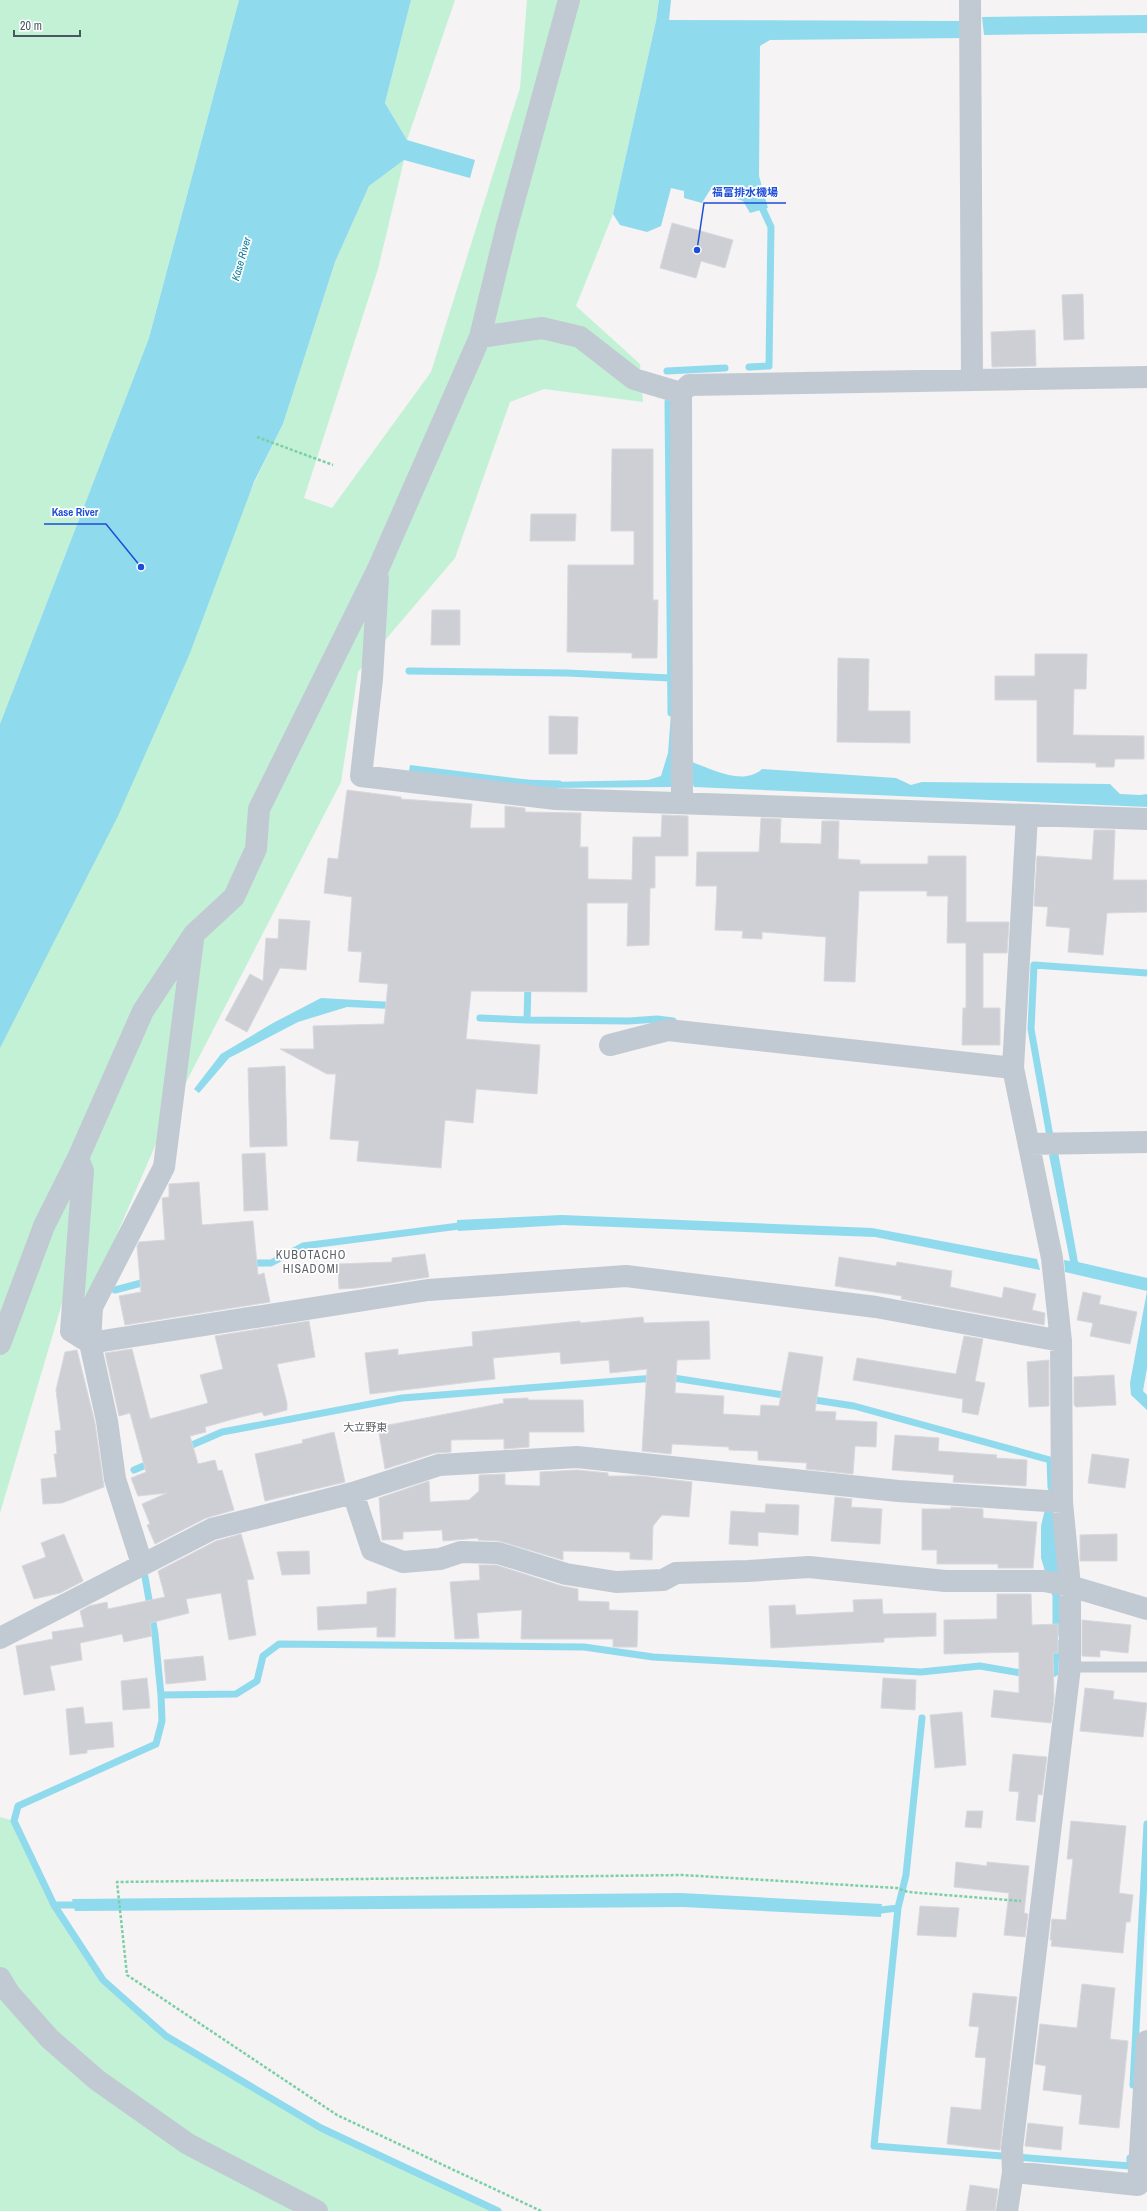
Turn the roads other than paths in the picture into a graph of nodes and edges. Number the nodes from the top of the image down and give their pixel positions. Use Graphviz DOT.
graph roads {
  1 [pos="569,0"];
  2 [pos="970,0"];
  3 [pos="480,337"];
  4 [pos="1147,377"];
  5 [pos="972,380"];
  6 [pos="681,393"];
  7 [pos="378,569"];
  8 [pos="682,788"];
  9 [pos="1027,815"];
  10 [pos="1147,819"];
  11 [pos="194,934"];
  12 [pos="610,1045"];
  13 [pos="1013,1068"];
  14 [pos="1147,1142"];
  15 [pos="1043,1144"];
  16 [pos="78,1158"];
  17 [pos="1061,1341"];
  18 [pos="90,1343"];
  19 [pos="0,1344"];
  20 [pos="353,1493"];
  21 [pos="1052,1501"];
  22 [pos="142,1564"];
  23 [pos="1070,1586"];
  24 [pos="1147,1609"];
  25 [pos="0,1638"];
  26 [pos="1070,1667"];
  27 [pos="1147,1667"];
  28 [pos="0,1978"];
  29 [pos="1147,2041"];
  30 [pos="1012,2161"];
  31 [pos="317,2211"];
  32 [pos="1007,2211"];
  1 -- 3 [label="street"];
  2 -- 5 [label="street"];
  3 -- 6 [label="street"];
  3 -- 7 [label="street"];
  4 -- 5 [label="street"];
  5 -- 6 [label="street"];
  6 -- 8 [label="street"];
  7 -- 8 [label="street"];
  7 -- 11 [label="street"];
  8 -- 9 [label="street"];
  9 -- 10 [label="street"];
  9 -- 13 [label="street"];
  11 -- 16 [label="street"];
  11 -- 18 [label="street"];
  12 -- 13 [label="street"];
  13 -- 15 [label="street"];
  14 -- 15 [label="street"];
  15 -- 17 [label="street"];
  16 -- 18 [label="street"];
  16 -- 19 [label="street"];
  17 -- 18 [label="street"];
  17 -- 21 [label="street"];
  18 -- 22 [label="street"];
  20 -- 21 [label="street"];
  20 -- 22 [label="street"];
  20 -- 23 [label="street"];
  21 -- 23 [label="street"];
  22 -- 25 [label="street"];
  23 -- 24 [label="street"];
  23 -- 26 [label="street"];
  26 -- 27 [label="lane"];
  26 -- 30 [label="street"];
  28 -- 31 [label="street"];
  29 -- 30 [label="street"];
  30 -- 32 [label="street"];
}
